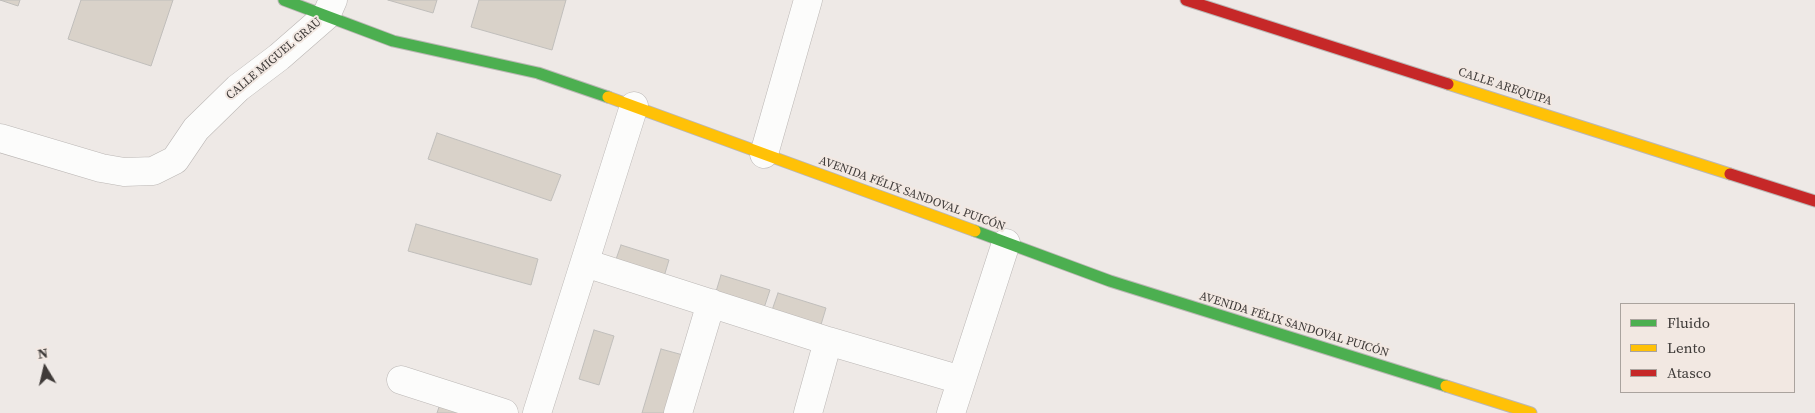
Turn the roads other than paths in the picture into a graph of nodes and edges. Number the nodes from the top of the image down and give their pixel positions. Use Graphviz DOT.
graph roads {
  1 [pos="284,0"];
  2 [pos="808,0"];
  3 [pos="1186,0"];
  4 [pos="330,8"];
  5 [pos="634,106"];
  6 [pos="0,138"];
  7 [pos="764,154"];
  8 [pos="1815,201"];
  9 [pos="1006,243"];
  10 [pos="585,262"];
  11 [pos="711,303"];
  12 [pos="828,341"];
  13 [pos="401,380"];
  14 [pos="961,380"];
  15 [pos="504,413"];
  16 [pos="537,413"];
  17 [pos="678,413"];
  18 [pos="808,413"];
  19 [pos="951,413"];
  20 [pos="1531,413"];
  1 -- 4 [label="street, AVENIDA FÉLIX SANDOVAL PUICÓN"];
  2 -- 7 [label="street"];
  3 -- 8 [label="street, CALLE AREQUIPA"];
  4 -- 5 [label="street, AVENIDA FÉLIX SANDOVAL PUICÓN"];
  4 -- 6 [label="street, CALLE MIGUEL GRAU"];
  5 -- 7 [label="street, AVENIDA FÉLIX SANDOVAL PUICÓN"];
  5 -- 10 [label="street"];
  7 -- 9 [label="street, AVENIDA FÉLIX SANDOVAL PUICÓN"];
  9 -- 14 [label="street"];
  9 -- 20 [label="street, AVENIDA FÉLIX SANDOVAL PUICÓN"];
  10 -- 11 [label="street"];
  10 -- 16 [label="street"];
  11 -- 12 [label="street"];
  11 -- 17 [label="street"];
  12 -- 14 [label="street"];
  12 -- 18 [label="street"];
  13 -- 15 [label="street"];
  14 -- 19 [label="street"];
}
